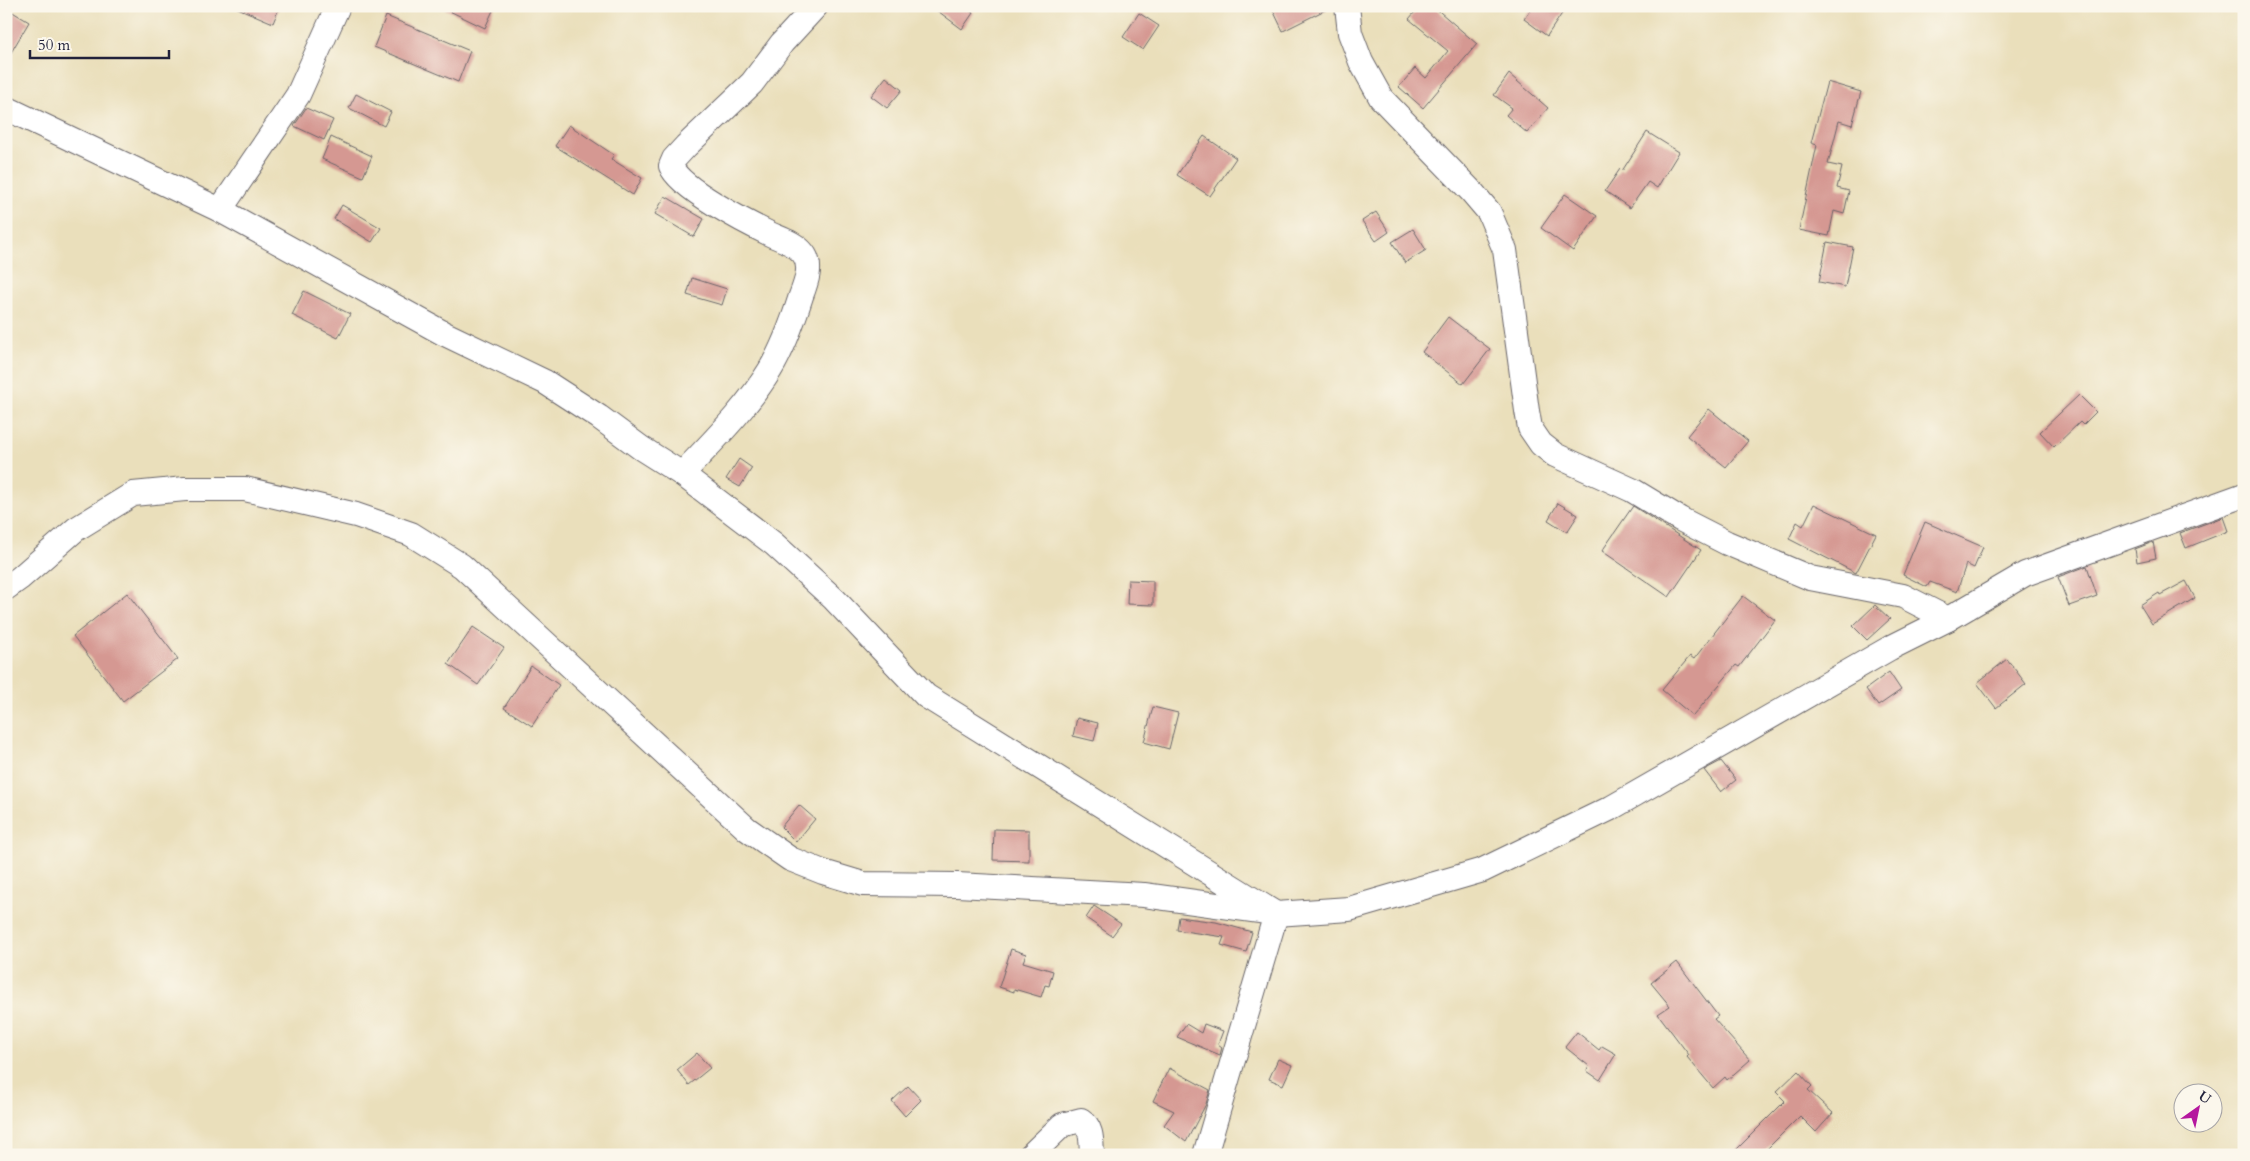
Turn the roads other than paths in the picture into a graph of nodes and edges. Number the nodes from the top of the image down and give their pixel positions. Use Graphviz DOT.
graph roads {
  1 [pos="338,6"];
  2 [pos="816,6"];
  3 [pos="1347,6"];
  4 [pos="6,108"];
  5 [pos="220,210"];
  6 [pos="682,474"];
  7 [pos="2244,495"];
  8 [pos="6,588"];
  9 [pos="1948,619"];
  10 [pos="1276,914"];
  11 [pos="1031,1155"];
  12 [pos="1092,1155"];
  13 [pos="1205,1155"];
  1 -- 5 [label="street"];
  2 -- 6 [label="street"];
  3 -- 9 [label="street"];
  4 -- 5 [label="street"];
  5 -- 6 [label="street"];
  6 -- 10 [label="street"];
  7 -- 9 [label="street"];
  8 -- 10 [label="street"];
  9 -- 10 [label="street"];
  10 -- 13 [label="street"];
  11 -- 12 [label="street"];
}
